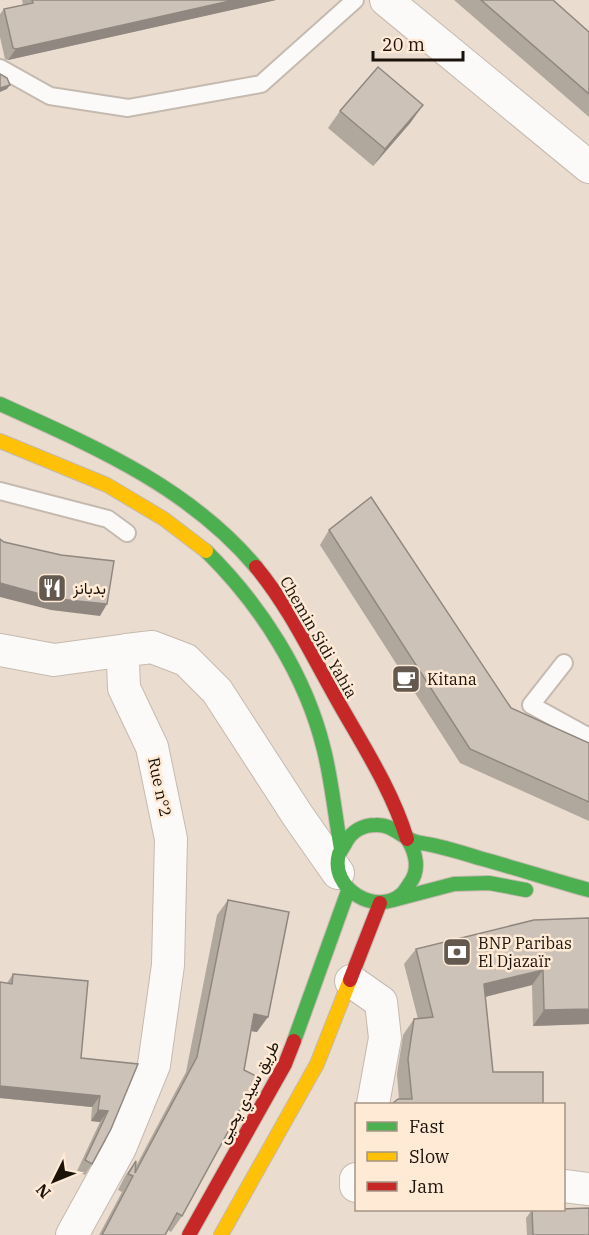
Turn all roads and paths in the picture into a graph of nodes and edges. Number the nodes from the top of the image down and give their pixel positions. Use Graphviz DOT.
graph roads {
  1 [pos="355,0"];
  2 [pos="386,0"];
  3 [pos="0,68"];
  4 [pos="589,167"];
  5 [pos="0,404"];
  6 [pos="0,441"];
  7 [pos="0,491"];
  8 [pos="127,533"];
  9 [pos="0,650"];
  10 [pos="127,650"];
  11 [pos="564,663"];
  12 [pos="589,737"];
  13 [pos="407,839"];
  14 [pos="343,871"];
  15 [pos="489,883"];
  16 [pos="589,890"];
  17 [pos="544,894"];
  18 [pos="567,898"];
  19 [pos="386,901"];
  20 [pos="589,903"];
  21 [pos="424,907"];
  22 [pos="377,949"];
  23 [pos="351,981"];
  24 [pos="373,1103"];
  25 [pos="565,1186"];
  26 [pos="589,1189"];
  27 [pos="72,1235"];
  28 [pos="189,1235"];
  29 [pos="221,1235"];
  1 -- 3 [label="lane"];
  2 -- 4 [label="street"];
  5 -- 13 [label="main road, Chemin Sidi Yahia"];
  6 -- 14 [label="main road"];
  7 -- 8 [label="lane"];
  9 -- 10 [label="street"];
  10 -- 14 [label="street"];
  10 -- 27 [label="street, Rue n°2"];
  11 -- 12 [label="lane"];
  13 -- 14 [label="main road"];
  13 -- 16 [label="main road"];
  13 -- 19 [label="main road"];
  14 -- 19 [label="main road"];
  14 -- 28 [label="main road, طريق سيدي يحيى"];
  15 -- 17 [label="main road"];
  15 -- 19 [label="main road"];
  15 -- 21 [label="main road"];
  18 -- 20 [label="main road"];
  19 -- 23 [label="main road"];
  22 -- 23 [label="main road"];
  23 -- 24 [label="street"];
  23 -- 29 [label="main road"];
  25 -- 26 [label="street"];
}
